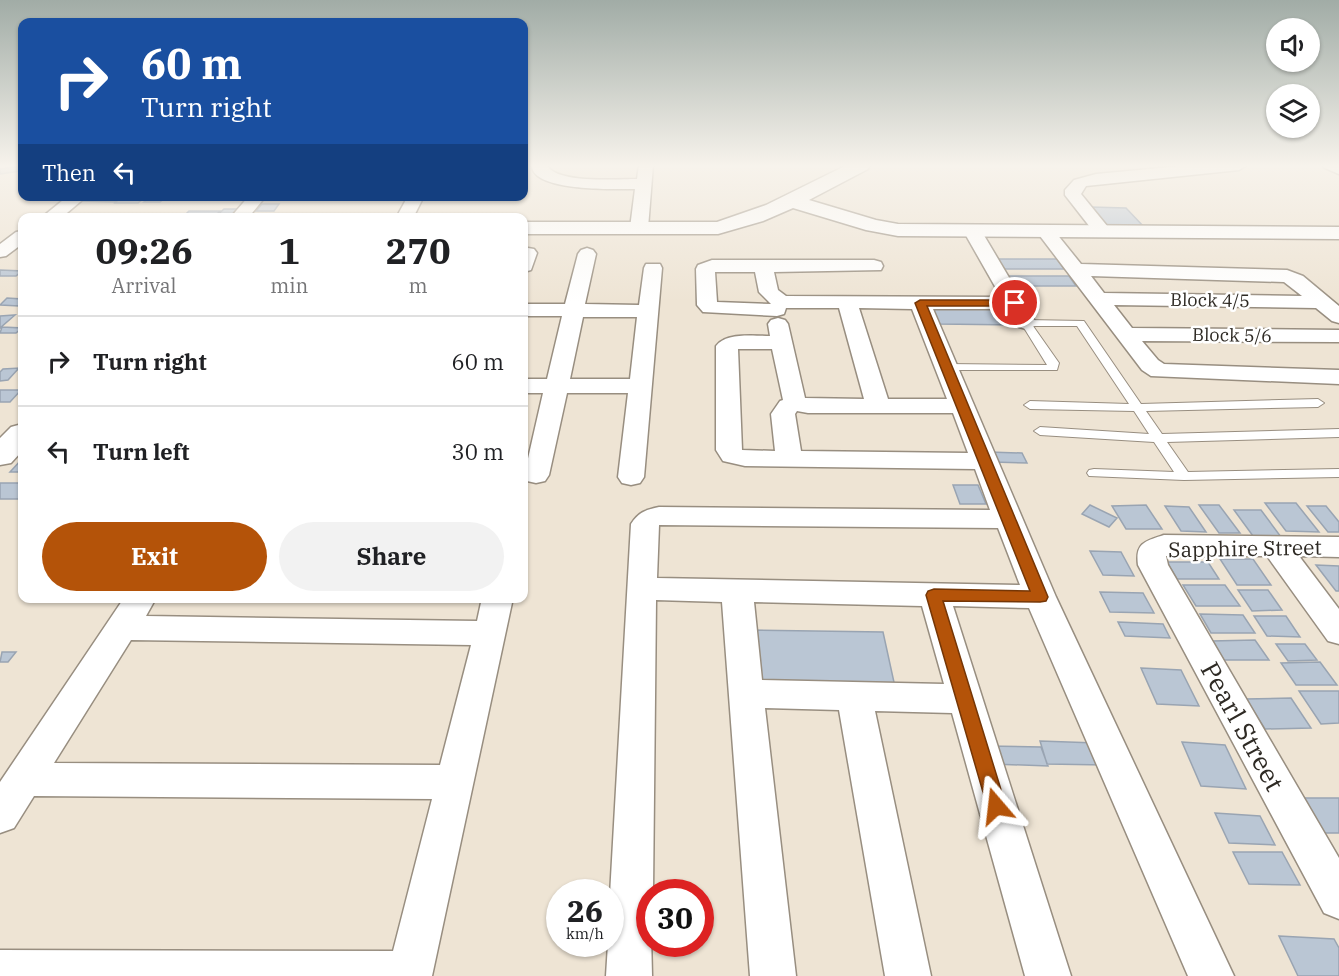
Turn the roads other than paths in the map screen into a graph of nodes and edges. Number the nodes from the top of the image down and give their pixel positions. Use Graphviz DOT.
graph roads {
  1 [pos="641,211"];
  2 [pos="769,211"];
  3 [pos="823,211"];
  4 [pos="1086,211"];
  5 [pos="528,228"];
  6 [pos="639,228"];
  7 [pos="973,232"];
  8 [pos="1046,232"];
  9 [pos="1103,232"];
  10 [pos="1339,233"];
  11 [pos="18,239"];
  12 [pos="0,252"];
  13 [pos="587,254"];
  14 [pos="763,266"];
  15 [pos="653,268"];
  16 [pos="1076,270"];
  17 [pos="1098,298"];
  18 [pos="847,301"];
  19 [pos="886,301"];
  20 [pos="1322,302"];
  21 [pos="920,303"];
  22 [pos="1015,303"];
  23 [pos="779,306"];
  24 [pos="528,310"];
  25 [pos="574,310"];
  26 [pos="649,311"];
  27 [pos="1339,317"];
  28 [pos="1026,323"];
  29 [pos="1125,334"];
  30 [pos="1339,336"];
  31 [pos="781,342"];
  32 [pos="946,367"];
  33 [pos="1339,377"];
  34 [pos="528,386"];
  35 [pos="556,386"];
  36 [pos="641,386"];
  37 [pos="797,403"];
  38 [pos="1318,404"];
  39 [pos="1030,405"];
  40 [pos="878,406"];
  41 [pos="962,406"];
  42 [pos="1138,408"];
  43 [pos="1040,431"];
  44 [pos="1339,433"];
  45 [pos="18,437"];
  46 [pos="1158,438"];
  47 [pos="0,456"];
  48 [pos="789,459"];
  49 [pos="984,461"];
  50 [pos="1094,473"];
  51 [pos="1339,473"];
  52 [pos="536,475"];
  53 [pos="1184,476"];
  54 [pos="631,477"];
  55 [pos="1008,519"];
  56 [pos="1275,546"];
  57 [pos="1339,547"];
  58 [pos="1151,552"];
  59 [pos="641,589"];
  60 [pos="737,592"];
  61 [pos="934,595"];
  62 [pos="1040,597"];
  63 [pos="138,603"];
  64 [pos="494,616"];
  65 [pos="121,628"];
  66 [pos="1339,632"];
  67 [pos="746,694"];
  68 [pos="854,696"];
  69 [pos="964,699"];
  70 [pos="23,779"];
  71 [pos="455,782"];
  72 [pos="0,815"];
  73 [pos="1339,898"];
  74 [pos="0,972"];
  75 [pos="121,974"];
  76 [pos="410,974"];
  77 [pos="629,976"];
  78 [pos="773,976"];
  79 [pos="908,976"];
  80 [pos="1048,976"];
  81 [pos="1211,976"];
  1 -- 6 [label="street"];
  2 -- 6 [label="street"];
  3 -- 7 [label="street"];
  4 -- 9 [label="street"];
  5 -- 6 [label="street"];
  7 -- 8 [label="street"];
  7 -- 22 [label="street"];
  8 -- 9 [label="street"];
  8 -- 16 [label="street"];
  9 -- 10 [label="street"];
  11 -- 12 [label="street"];
  13 -- 25 [label="street"];
  14 -- 19 [label="street"];
  14 -- 23 [label="street"];
  14 -- 23 [label="street"];
  15 -- 26 [label="street"];
  16 -- 17 [label="street"];
  16 -- 20 [label="street"];
  17 -- 20 [label="street, Block 4/5"];
  17 -- 29 [label="street"];
  18 -- 19 [label="street"];
  18 -- 23 [label="street"];
  18 -- 40 [label="street"];
  19 -- 21 [label="street"];
  20 -- 27 [label="street"];
  21 -- 22 [label="street"];
  21 -- 32 [label="street"];
  22 -- 28 [label="street"];
  23 -- 31 [label="street"];
  24 -- 25 [label="street"];
  25 -- 26 [label="street"];
  25 -- 35 [label="street"];
  26 -- 36 [label="street"];
  28 -- 32 [label="lane"];
  28 -- 42 [label="lane"];
  29 -- 30 [label="street, Block 5/6"];
  29 -- 33 [label="street"];
  31 -- 37 [label="street"];
  31 -- 48 [label="street"];
  32 -- 41 [label="street"];
  34 -- 35 [label="street"];
  35 -- 36 [label="street"];
  35 -- 52 [label="street"];
  36 -- 54 [label="street"];
  37 -- 40 [label="street"];
  37 -- 48 [label="street"];
  38 -- 42 [label="lane"];
  39 -- 42 [label="lane"];
  40 -- 41 [label="street"];
  41 -- 49 [label="street"];
  42 -- 46 [label="lane"];
  43 -- 46 [label="lane"];
  44 -- 46 [label="lane"];
  45 -- 47 [label="street"];
  46 -- 53 [label="lane"];
  48 -- 49 [label="street"];
  49 -- 55 [label="street"];
  50 -- 53 [label="lane"];
  51 -- 53 [label="lane"];
  55 -- 59 [label="street"];
  55 -- 62 [label="street"];
  56 -- 57 [label="street, Sapphire Street"];
  56 -- 58 [label="street, Sapphire Street"];
  56 -- 66 [label="street"];
  58 -- 73 [label="street, Pearl Street"];
  59 -- 60 [label="street"];
  59 -- 77 [label="street"];
  60 -- 61 [label="street"];
  60 -- 67 [label="street"];
  61 -- 62 [label="street"];
  61 -- 69 [label="street"];
  62 -- 81 [label="street"];
  63 -- 65 [label="street"];
  64 -- 65 [label="street"];
  64 -- 71 [label="street"];
  65 -- 70 [label="street"];
  67 -- 68 [label="street"];
  67 -- 78 [label="street"];
  68 -- 69 [label="street"];
  68 -- 79 [label="street"];
  69 -- 80 [label="street"];
  70 -- 71 [label="street"];
  70 -- 72 [label="street"];
  71 -- 76 [label="street"];
  74 -- 75 [label="street"];
  75 -- 76 [label="street"];
}
